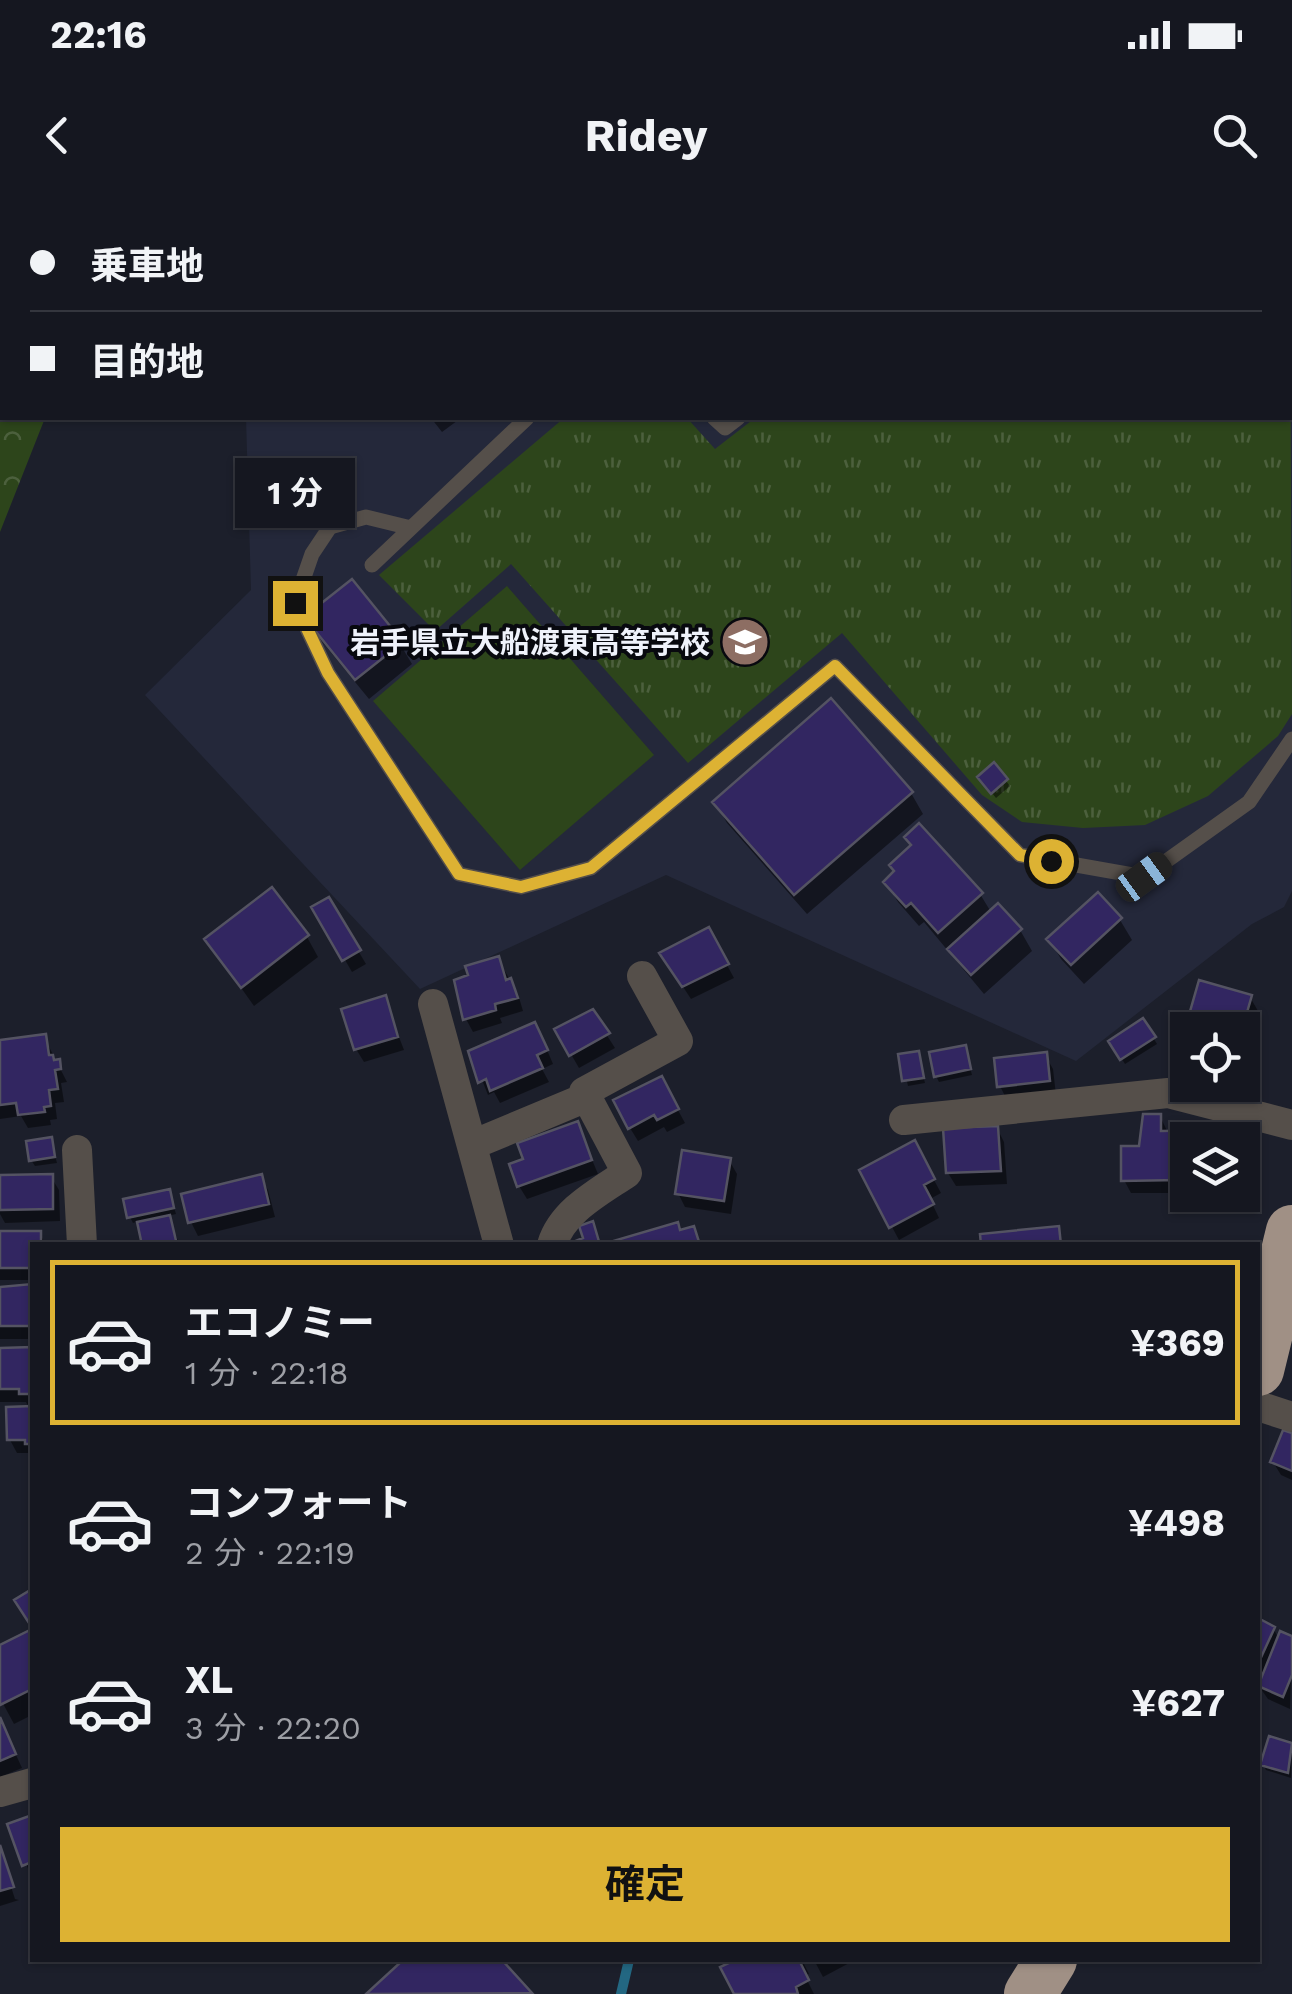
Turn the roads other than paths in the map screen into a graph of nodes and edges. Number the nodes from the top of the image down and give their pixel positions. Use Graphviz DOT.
graph roads {
  1 [pos="524,420"];
  2 [pos="716,420"];
  3 [pos="735,420"];
  4 [pos="411,528"];
  5 [pos="372,566"];
  6 [pos="1292,739"];
  7 [pos="642,976"];
  8 [pos="433,1004"];
  9 [pos="587,1097"];
  10 [pos="904,1120"];
  11 [pos="1292,1125"];
  12 [pos="472,1145"];
  13 [pos="77,1150"];
  14 [pos="1292,1231"];
  15 [pos="82,1242"];
  16 [pos="498,1242"];
  17 [pos="553,1242"];
  18 [pos="1260,1362"];
  19 [pos="1260,1407"];
  20 [pos="1292,1416"];
  21 [pos="30,1784"];
  22 [pos="0,1792"];
  23 [pos="1050,1962"];
  24 [pos="1030,1994"];
  1 -- 4 [label="lane"];
  2 -- 3 [label="lane"];
  4 -- 5 [label="lane"];
  4 -- 6 [label="lane"];
  7 -- 9 [label="street"];
  8 -- 12 [label="street"];
  9 -- 12 [label="street"];
  9 -- 17 [label="street"];
  10 -- 11 [label="street"];
  12 -- 16 [label="street"];
  13 -- 15 [label="street"];
  14 -- 18 [label="highway"];
  19 -- 20 [label="street"];
  21 -- 22 [label="street"];
  23 -- 24 [label="highway"];
}
